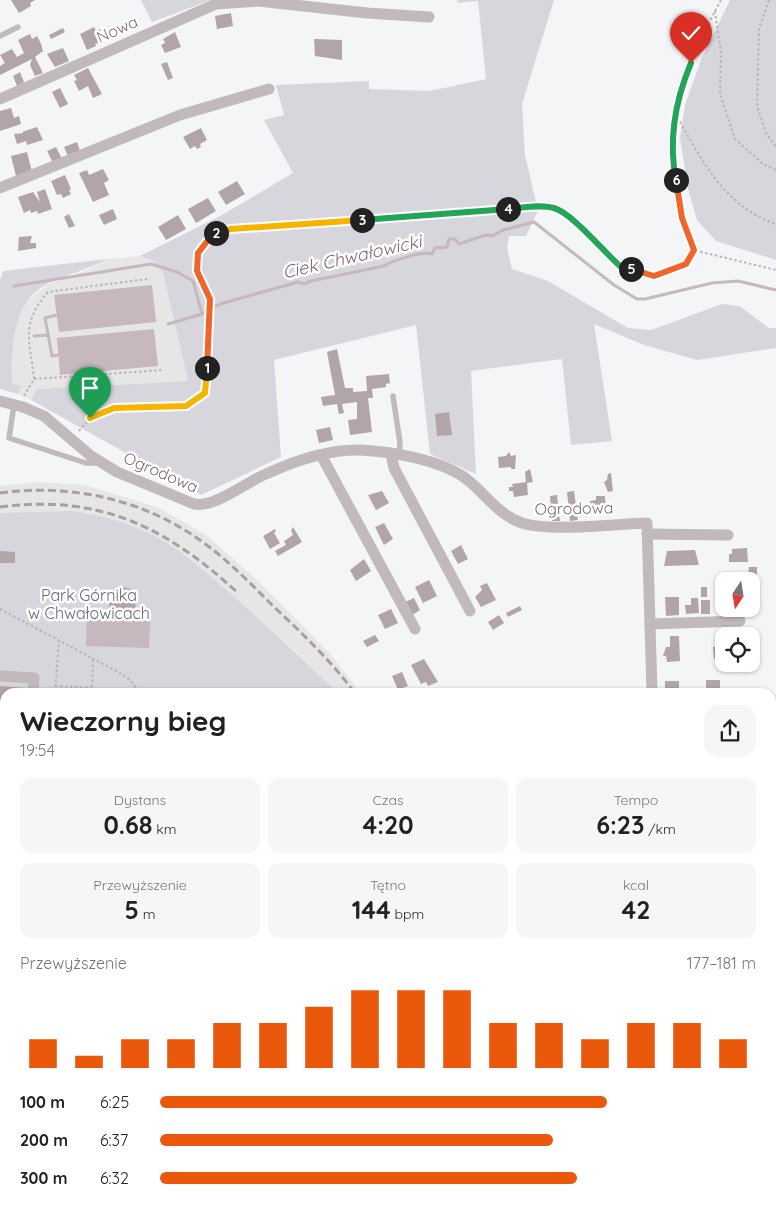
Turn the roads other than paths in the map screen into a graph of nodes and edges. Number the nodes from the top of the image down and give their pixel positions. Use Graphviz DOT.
graph roads {
  1 [pos="430,16"];
  2 [pos="18,26"];
  3 [pos="0,36"];
  4 [pos="269,88"];
  5 [pos="0,99"];
  6 [pos="0,188"];
  7 [pos="393,396"];
  8 [pos="0,401"];
  9 [pos="14,405"];
  10 [pos="321,455"];
  11 [pos="395,455"];
  12 [pos="102,463"];
  13 [pos="647,534"];
  14 [pos="728,535"];
  15 [pos="470,611"];
  16 [pos="740,621"];
  17 [pos="650,624"];
  18 [pos="415,628"];
  19 [pos="0,676"];
  20 [pos="33,688"];
  21 [pos="652,688"];
  1 -- 5 [label="street, Nowa"];
  2 -- 3 [label="lane"];
  4 -- 6 [label="street"];
  7 -- 11 [label="lane"];
  8 -- 9 [label="street, Ogrodowa"];
  9 -- 12 [label="street, Ogrodowa"];
  9 -- 12 [label="lane"];
  10 -- 11 [label="street, Ogrodowa"];
  10 -- 12 [label="street, Ogrodowa"];
  10 -- 18 [label="street"];
  11 -- 13 [label="street, Ogrodowa"];
  11 -- 15 [label="street"];
  13 -- 14 [label="street"];
  13 -- 17 [label="street"];
  16 -- 17 [label="street"];
  17 -- 21 [label="street"];
  19 -- 20 [label="street"];
}
